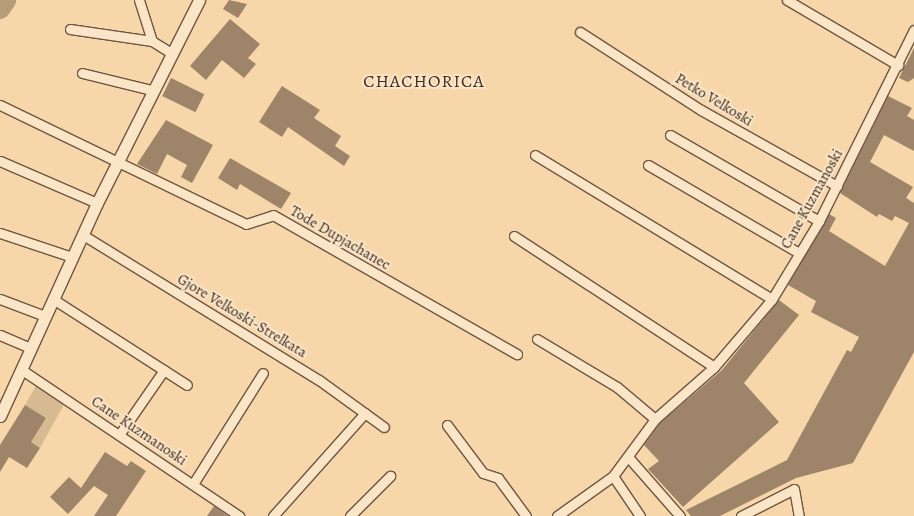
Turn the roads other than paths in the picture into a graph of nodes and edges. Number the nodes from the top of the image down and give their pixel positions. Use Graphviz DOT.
graph roads {
  1 [pos="139,0"];
  2 [pos="199,0"];
  3 [pos="788,0"];
  4 [pos="70,29"];
  5 [pos="914,30"];
  6 [pos="580,32"];
  7 [pos="152,41"];
  8 [pos="171,53"];
  9 [pos="898,65"];
  10 [pos="82,73"];
  11 [pos="152,90"];
  12 [pos="0,105"];
  13 [pos="670,135"];
  14 [pos="535,156"];
  15 [pos="119,159"];
  16 [pos="0,161"];
  17 [pos="648,165"];
  18 [pos="837,186"];
  19 [pos="98,203"];
  20 [pos="819,221"];
  21 [pos="0,233"];
  22 [pos="83,235"];
  23 [pos="514,236"];
  24 [pos="799,253"];
  25 [pos="72,257"];
  26 [pos="0,299"];
  27 [pos="53,299"];
  28 [pos="772,299"];
  29 [pos="45,316"];
  30 [pos="0,335"];
  31 [pos="537,339"];
  32 [pos="31,348"];
  33 [pos="517,354"];
  34 [pos="714,367"];
  35 [pos="22,370"];
  36 [pos="164,370"];
  37 [pos="263,373"];
  38 [pos="187,384"];
  39 [pos="4,400"];
  40 [pos="365,413"];
  41 [pos="0,416"];
  42 [pos="655,419"];
  43 [pos="447,425"];
  44 [pos="384,427"];
  45 [pos="120,435"];
  46 [pos="629,458"];
  47 [pos="390,476"];
  48 [pos="613,476"];
  49 [pos="193,484"];
  50 [pos="239,516"];
  51 [pos="273,516"];
  52 [pos="350,516"];
  53 [pos="526,516"];
  54 [pos="557,516"];
  55 [pos="640,516"];
  56 [pos="680,516"];
  57 [pos="741,516"];
  58 [pos="799,516"];
  1 -- 7 [label="street"];
  2 -- 8 [label="street"];
  3 -- 9 [label="street"];
  4 -- 7 [label="street"];
  5 -- 9 [label="street, Cane Kuzmanoski"];
  6 -- 18 [label="street, Petko Velkoski"];
  7 -- 8 [label="street"];
  8 -- 11 [label="street"];
  9 -- 18 [label="street, Cane Kuzmanoski"];
  10 -- 11 [label="street"];
  11 -- 15 [label="street"];
  12 -- 15 [label="street, Tode Dupjachanec"];
  13 -- 20 [label="street"];
  14 -- 28 [label="street"];
  15 -- 19 [label="street"];
  15 -- 33 [label="street, Tode Dupjachanec"];
  16 -- 19 [label="street"];
  17 -- 24 [label="street"];
  18 -- 20 [label="street, Cane Kuzmanoski"];
  19 -- 22 [label="street"];
  20 -- 24 [label="street, Cane Kuzmanoski"];
  21 -- 25 [label="street"];
  22 -- 25 [label="street"];
  22 -- 40 [label="street, Gjore Velkoski-Strelkata"];
  23 -- 34 [label="street"];
  24 -- 28 [label="street, Cane Kuzmanoski"];
  25 -- 27 [label="street"];
  26 -- 29 [label="street"];
  27 -- 29 [label="street"];
  27 -- 36 [label="street"];
  28 -- 34 [label="street, Cane Kuzmanoski"];
  29 -- 32 [label="street"];
  30 -- 32 [label="street"];
  31 -- 42 [label="street"];
  32 -- 35 [label="street"];
  34 -- 42 [label="street, Cane Kuzmanoski"];
  35 -- 39 [label="street"];
  35 -- 45 [label="street, Cane Kuzmanoski"];
  36 -- 38 [label="street"];
  36 -- 45 [label="street"];
  37 -- 49 [label="street"];
  39 -- 41 [label="street"];
  40 -- 44 [label="street, Gjore Velkoski-Strelkata"];
  40 -- 51 [label="street"];
  42 -- 46 [label="street, Cane Kuzmanoski"];
  43 -- 53 [label="street"];
  45 -- 49 [label="street, Cane Kuzmanoski"];
  46 -- 48 [label="street, Cane Kuzmanoski"];
  46 -- 56 [label="street"];
  47 -- 52 [label="street"];
  48 -- 54 [label="street, Cane Kuzmanoski"];
  48 -- 55 [label="street"];
  49 -- 50 [label="street, Cane Kuzmanoski"];
  57 -- 58 [label="street"];
}
